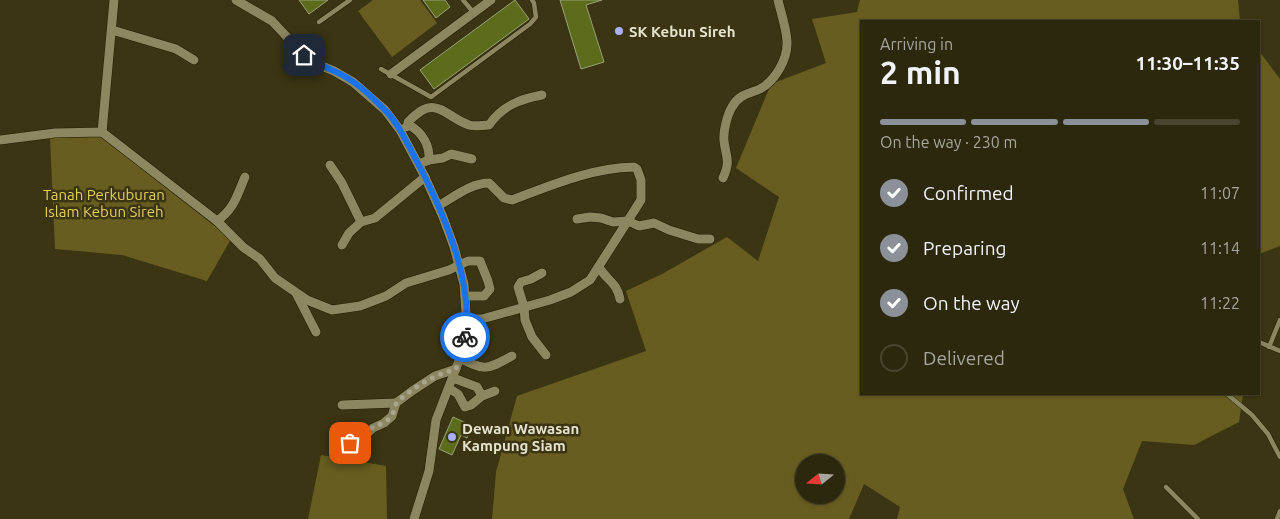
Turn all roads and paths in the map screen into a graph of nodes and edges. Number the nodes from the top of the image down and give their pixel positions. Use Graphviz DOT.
graph roads {
  1 [pos="114,0"];
  2 [pos="236,0"];
  3 [pos="350,0"];
  4 [pos="463,0"];
  5 [pos="491,0"];
  6 [pos="532,0"];
  7 [pos="778,0"];
  8 [pos="474,13"];
  9 [pos="319,22"];
  10 [pos="112,30"];
  11 [pos="194,60"];
  12 [pos="381,69"];
  13 [pos="391,74"];
  14 [pos="542,95"];
  15 [pos="409,125"];
  16 [pos="400,130"];
  17 [pos="102,132"];
  18 [pos="0,140"];
  19 [pos="472,159"];
  20 [pos="429,160"];
  21 [pos="419,164"];
  22 [pos="330,165"];
  23 [pos="245,177"];
  24 [pos="425,177"];
  25 [pos="723,178"];
  26 [pos="438,206"];
  27 [pos="218,220"];
  28 [pos="576,220"];
  29 [pos="628,221"];
  30 [pos="361,222"];
  31 [pos="710,239"];
  32 [pos="342,245"];
  33 [pos="459,266"];
  34 [pos="598,267"];
  35 [pos="542,272"];
  36 [pos="296,293"];
  37 [pos="466,296"];
  38 [pos="620,299"];
  39 [pos="524,307"];
  40 [pos="467,319"];
  41 [pos="1280,320"];
  42 [pos="316,332"];
  43 [pos="1260,342"];
  44 [pos="1269,346"];
  45 [pos="1280,351"];
  46 [pos="546,355"];
  47 [pos="512,356"];
  48 [pos="460,358"];
  49 [pos="455,373"];
  50 [pos="450,389"];
  51 [pos="495,391"];
  52 [pos="1228,395"];
  53 [pos="482,396"];
  54 [pos="396,403"];
  55 [pos="342,404"];
  56 [pos="339,446"];
  57 [pos="1280,457"];
  58 [pos="1166,487"];
  59 [pos="1280,511"];
  60 [pos="414,519"];
  61 [pos="1198,519"];
  62 [pos="1277,519"];
  1 -- 10 [label="street"];
  2 -- 16 [label="street"];
  3 -- 9 [label="lane"];
  4 -- 8 [label="lane"];
  5 -- 8 [label="street"];
  6 -- 13 [label="lane"];
  7 -- 25 [label="street"];
  8 -- 13 [label="street"];
  10 -- 11 [label="street"];
  10 -- 17 [label="street"];
  12 -- 13 [label="lane"];
  14 -- 15 [label="street"];
  15 -- 16 [label="street"];
  15 -- 20 [label="street"];
  16 -- 21 [label="street"];
  17 -- 18 [label="street"];
  17 -- 27 [label="street"];
  19 -- 20 [label="street"];
  20 -- 21 [label="street"];
  21 -- 24 [label="street"];
  22 -- 30 [label="street"];
  23 -- 27 [label="street"];
  24 -- 26 [label="street"];
  24 -- 30 [label="street"];
  26 -- 29 [label="street"];
  26 -- 33 [label="street"];
  27 -- 36 [label="street"];
  28 -- 29 [label="street"];
  29 -- 31 [label="street"];
  29 -- 34 [label="street"];
  30 -- 32 [label="street"];
  33 -- 36 [label="street"];
  33 -- 37 [label="street"];
  33 -- 37 [label="street"];
  34 -- 38 [label="street"];
  34 -- 39 [label="street"];
  35 -- 39 [label="street"];
  36 -- 42 [label="street"];
  37 -- 40 [label="street"];
  39 -- 40 [label="street"];
  39 -- 46 [label="street"];
  40 -- 48 [label="street"];
  41 -- 44 [label="lane"];
  43 -- 44 [label="lane"];
  44 -- 45 [label="lane"];
  47 -- 48 [label="street"];
  48 -- 49 [label="street"];
  49 -- 50 [label="street"];
  49 -- 53 [label="street"];
  49 -- 54 [label="street"];
  50 -- 53 [label="street"];
  50 -- 60 [label="street"];
  51 -- 53 [label="street"];
  52 -- 57 [label="lane"];
  54 -- 55 [label="street"];
  54 -- 56 [label="street"];
  58 -- 61 [label="lane"];
  59 -- 62 [label="lane"];
}
